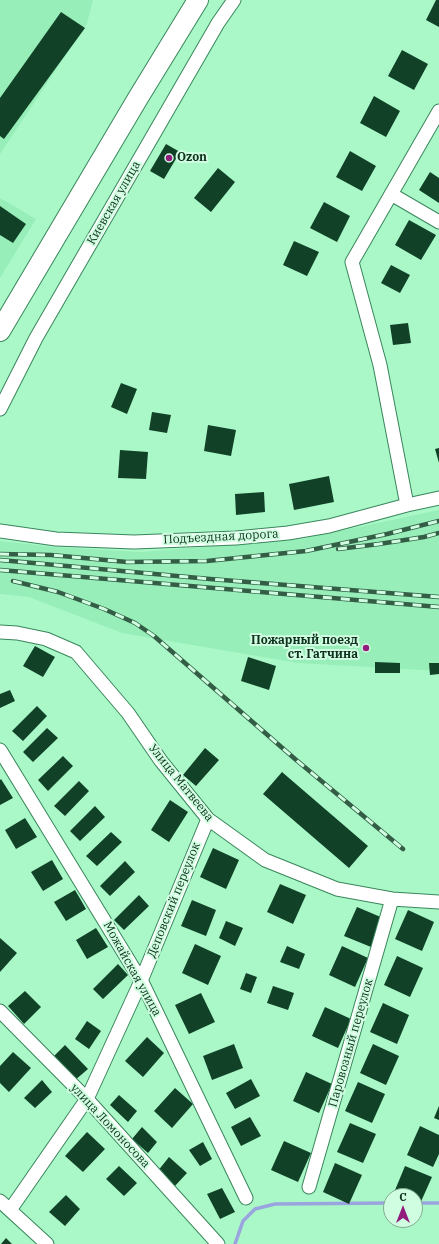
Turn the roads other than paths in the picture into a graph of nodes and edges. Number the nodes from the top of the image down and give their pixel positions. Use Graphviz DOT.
graph roads {
  1 [pos="198,0"];
  2 [pos="234,0"];
  3 [pos="439,111"];
  4 [pos="391,194"];
  5 [pos="439,222"];
  6 [pos="0,332"];
  7 [pos="0,409"];
  8 [pos="439,498"];
  9 [pos="407,505"];
  10 [pos="0,531"];
  11 [pos="0,632"];
  12 [pos="0,750"];
  13 [pos="208,819"];
  14 [pos="392,899"];
  15 [pos="439,902"];
  16 [pos="141,981"];
  17 [pos="0,1011"];
  18 [pos="87,1099"];
  19 [pos="309,1187"];
  20 [pos="246,1198"];
  21 [pos="0,1201"];
  22 [pos="10,1210"];
  23 [pos="47,1244"];
  24 [pos="218,1244"];
  1 -- 6 [label="main road"];
  2 -- 7 [label="street, Киевская улица"];
  3 -- 4 [label="street"];
  4 -- 5 [label="street"];
  4 -- 9 [label="street"];
  8 -- 9 [label="street, Подъездная дорога"];
  9 -- 10 [label="street, Подъездная дорога"];
  11 -- 13 [label="street, Улица Матвеева"];
  12 -- 16 [label="street, Можайская улица"];
  13 -- 14 [label="street, Улица Матвеева"];
  13 -- 16 [label="street, Деповский переулок"];
  14 -- 15 [label="street, Улица Матвеева"];
  14 -- 19 [label="street, Паровозный переулок"];
  16 -- 18 [label="street, Деповский переулок"];
  16 -- 20 [label="street, Можайская улица"];
  17 -- 18 [label="street, улица Ломоносова"];
  18 -- 22 [label="street, Деповский переулок"];
  18 -- 24 [label="street, улица Ломоносова"];
  21 -- 22 [label="street"];
  22 -- 23 [label="street"];
}
